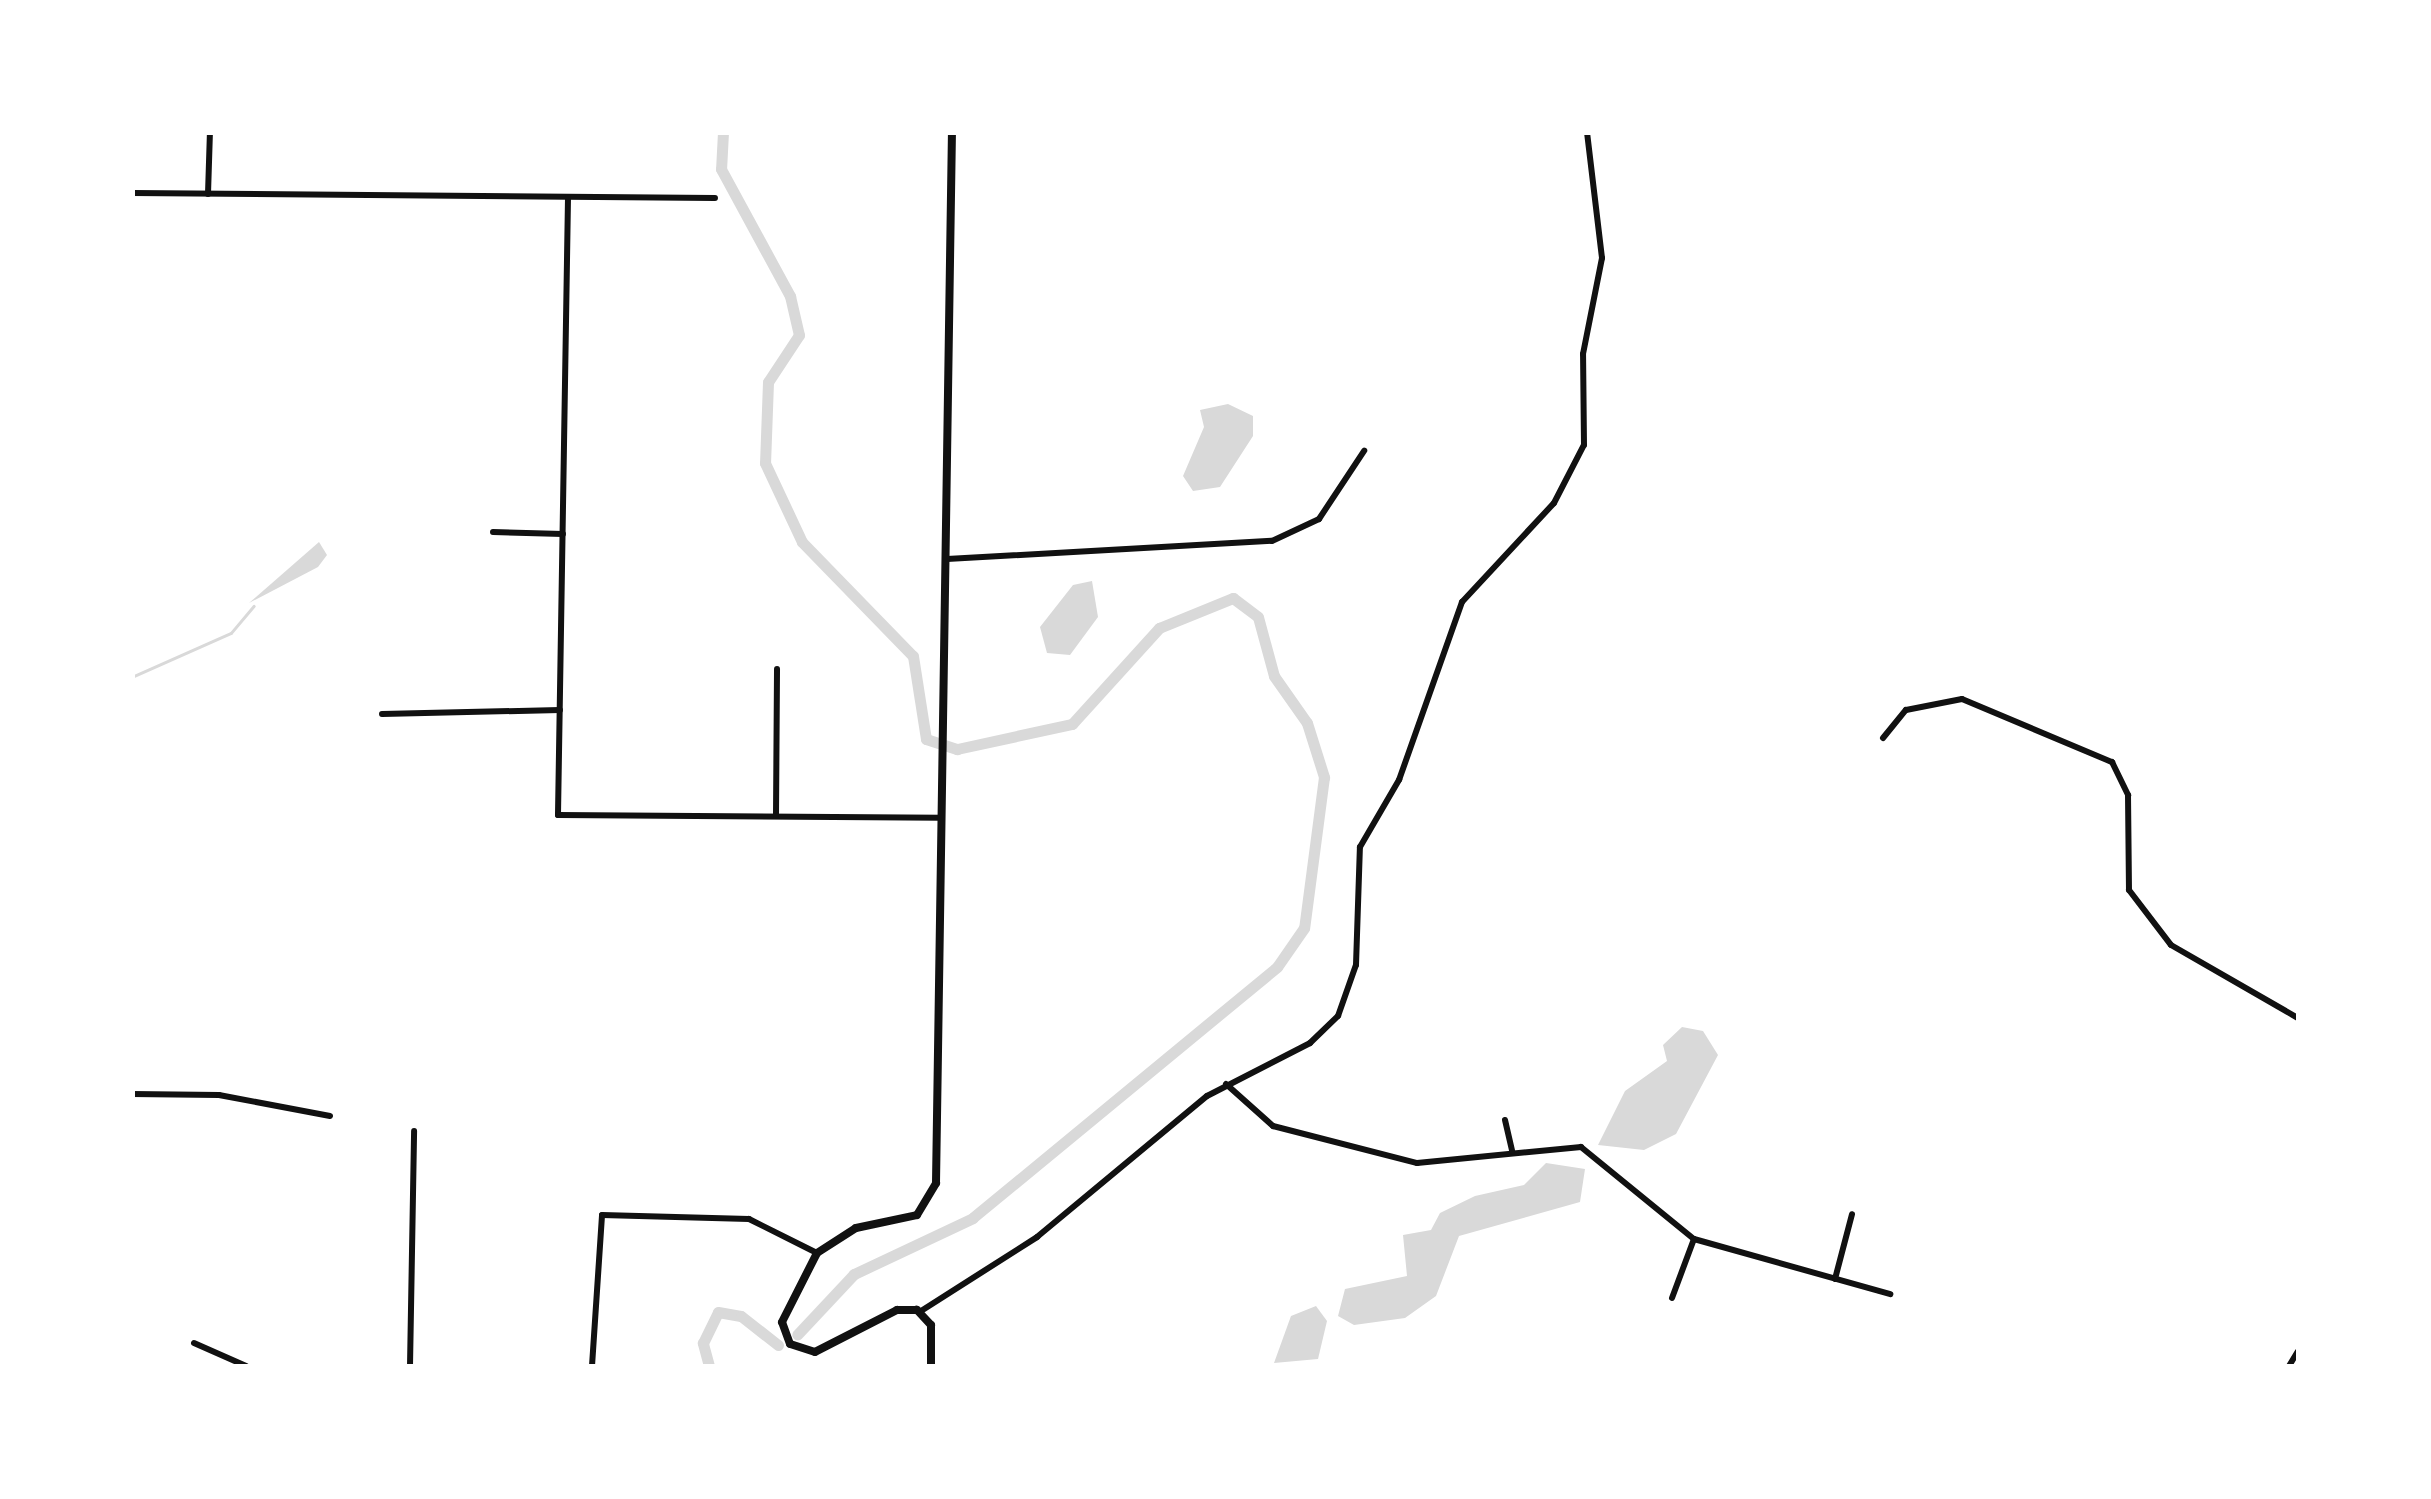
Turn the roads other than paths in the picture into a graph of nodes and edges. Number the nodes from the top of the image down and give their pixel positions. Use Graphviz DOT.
graph roads {
  1 [pos="210,132"];
  2 [pos="952,132"];
  3 [pos="1587,132"];
  4 [pos="132,193"];
  5 [pos="208,194"];
  6 [pos="568,198"];
  7 [pos="715,198"];
  8 [pos="1364,451"];
  9 [pos="493,532"];
  10 [pos="562,534"];
  11 [pos="946,559"];
  12 [pos="777,670"];
  13 [pos="560,710"];
  14 [pos="382,714"];
  15 [pos="1883,738"];
  16 [pos="776,815"];
  17 [pos="941,818"];
  18 [pos="2298,1018"];
  19 [pos="1226,1084"];
  20 [pos="132,1094"];
  21 [pos="330,1116"];
  22 [pos="1505,1120"];
  23 [pos="414,1131"];
  24 [pos="1512,1151"];
  25 [pos="1852,1214"];
  26 [pos="1694,1239"];
  27 [pos="817,1253"];
  28 [pos="1835,1279"];
  29 [pos="1890,1294"];
  30 [pos="1672,1298"];
  31 [pos="921,1311"];
  32 [pos="194,1343"];
  33 [pos="2298,1351"];
  34 [pos="246,1366"];
  35 [pos="410,1366"];
  36 [pos="592,1366"];
  37 [pos="931,1366"];
  38 [pos="2289,1366"];
  1 -- 5 [label="street"];
  2 -- 11 [label="street"];
  3 -- 19 [label="street"];
  4 -- 5 [label="street"];
  5 -- 6 [label="street"];
  6 -- 7 [label="street"];
  6 -- 10 [label="street"];
  8 -- 11 [label="street"];
  9 -- 10 [label="street"];
  10 -- 13 [label="street"];
  11 -- 17 [label="street"];
  12 -- 16 [label="street"];
  13 -- 14 [label="street"];
  13 -- 16 [label="street"];
  15 -- 18 [label="street"];
  16 -- 17 [label="street"];
  17 -- 27 [label="street"];
  19 -- 24 [label="street"];
  19 -- 31 [label="street"];
  20 -- 21 [label="street"];
  22 -- 24 [label="street"];
  23 -- 35 [label="street"];
  24 -- 26 [label="street"];
  25 -- 28 [label="street"];
  26 -- 28 [label="street"];
  26 -- 30 [label="street"];
  27 -- 31 [label="street"];
  27 -- 36 [label="street"];
  28 -- 29 [label="street"];
  31 -- 37 [label="street"];
  32 -- 34 [label="street"];
  33 -- 38 [label="street"];
}
